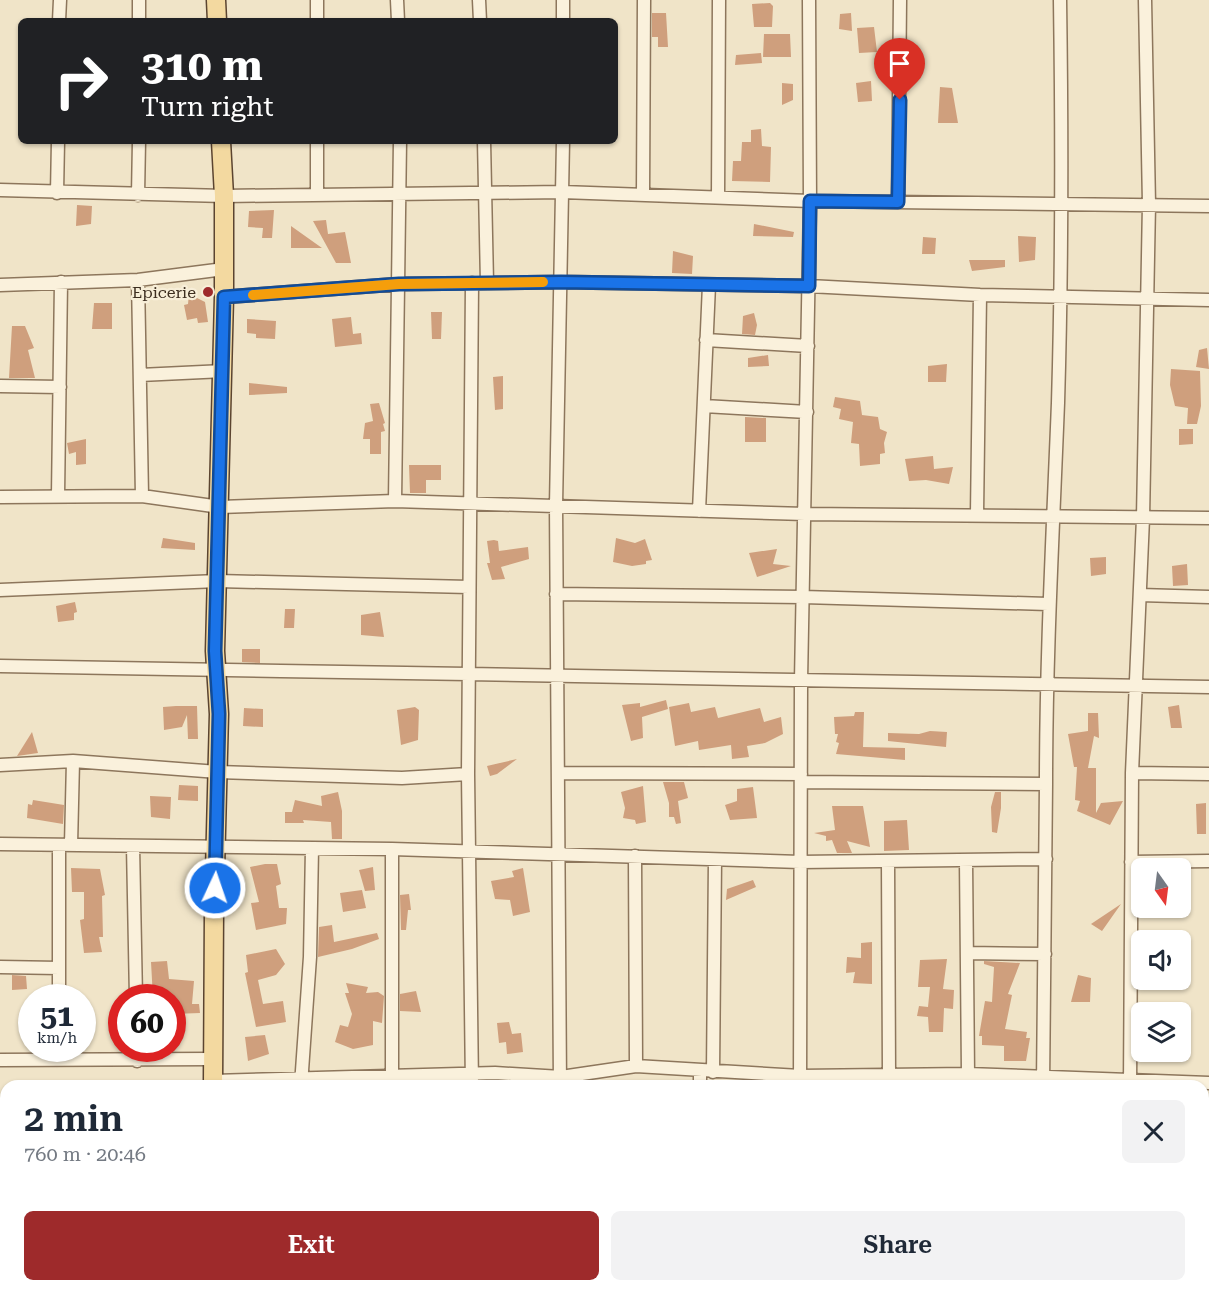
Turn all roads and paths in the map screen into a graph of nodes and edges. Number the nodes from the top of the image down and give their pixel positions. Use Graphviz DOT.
graph roads {
  1 [pos="60,0"];
  2 [pos="140,0"];
  3 [pos="216,0"];
  4 [pos="317,0"];
  5 [pos="397,0"];
  6 [pos="479,0"];
  7 [pos="563,0"];
  8 [pos="644,0"];
  9 [pos="719,0"];
  10 [pos="809,0"];
  11 [pos="900,0"];
  12 [pos="1060,0"];
  13 [pos="1145,0"];
  14 [pos="59,18"];
  15 [pos="139,18"];
  16 [pos="217,18"];
  17 [pos="317,18"];
  18 [pos="398,18"];
  19 [pos="480,18"];
  20 [pos="563,18"];
  21 [pos="58,144"];
  22 [pos="139,144"];
  23 [pos="220,144"];
  24 [pos="317,144"];
  25 [pos="400,144"];
  26 [pos="484,144"];
  27 [pos="562,144"];
  28 [pos="0,190"];
  29 [pos="486,192"];
  30 [pos="562,192"];
  31 [pos="57,193"];
  32 [pos="400,194"];
  33 [pos="643,194"];
  34 [pos="138,195"];
  35 [pos="317,195"];
  36 [pos="224,196"];
  37 [pos="718,197"];
  38 [pos="810,201"];
  39 [pos="898,202"];
  40 [pos="1063,204"];
  41 [pos="1149,204"];
  42 [pos="1209,206"];
  43 [pos="224,269"];
  44 [pos="138,280"];
  45 [pos="61,282"];
  46 [pos="561,282"];
  47 [pos="472,283"];
  48 [pos="487,283"];
  49 [pos="399,284"];
  50 [pos="0,285"];
  51 [pos="709,285"];
  52 [pos="809,286"];
  53 [pos="980,295"];
  54 [pos="224,297"];
  55 [pos="1060,297"];
  56 [pos="1147,299"];
  57 [pos="1209,300"];
  58 [pos="706,340"];
  59 [pos="808,346"];
  60 [pos="224,370"];
  61 [pos="140,375"];
  62 [pos="0,386"];
  63 [pos="60,387"];
  64 [pos="704,406"];
  65 [pos="807,412"];
  66 [pos="58,495"];
  67 [pos="142,496"];
  68 [pos="0,497"];
  69 [pos="395,501"];
  70 [pos="471,503"];
  71 [pos="556,506"];
  72 [pos="220,507"];
  73 [pos="699,510"];
  74 [pos="805,514"];
  75 [pos="977,514"];
  76 [pos="1052,517"];
  77 [pos="1143,518"];
  78 [pos="1209,518"];
  79 [pos="218,581"];
  80 [pos="468,586"];
  81 [pos="0,590"];
  82 [pos="556,594"];
  83 [pos="1140,595"];
  84 [pos="803,597"];
  85 [pos="1209,597"];
  86 [pos="1048,604"];
  87 [pos="0,666"];
  88 [pos="217,672"];
  89 [pos="469,674"];
  90 [pos="556,676"];
  91 [pos="801,681"];
  92 [pos="1046,686"];
  93 [pos="1138,686"];
  94 [pos="1209,687"];
  95 [pos="73,761"];
  96 [pos="0,765"];
  97 [pos="218,772"];
  98 [pos="558,773"];
  99 [pos="1132,773"];
  100 [pos="468,774"];
  101 [pos="1209,774"];
  102 [pos="801,778"];
  103 [pos="1046,784"];
  104 [pos="0,844"];
  105 [pos="65,845"];
  106 [pos="133,846"];
  107 [pos="217,847"];
  108 [pos="312,848"];
  109 [pos="392,849"];
  110 [pos="469,852"];
  111 [pos="559,854"];
  112 [pos="636,856"];
  113 [pos="1131,858"];
  114 [pos="1046,859"];
  115 [pos="716,860"];
  116 [pos="888,861"];
  117 [pos="966,861"];
  118 [pos="1191,861"];
  119 [pos="1209,861"];
  120 [pos="800,862"];
  121 [pos="1131,862"];
  122 [pos="967,953"];
  123 [pos="1046,954"];
  124 [pos="0,967"];
  125 [pos="59,968"];
  126 [pos="59,984"];
  127 [pos="136,984"];
  128 [pos="18,1058"];
  129 [pos="186,1058"];
  130 [pos="211,1059"];
  131 [pos="0,1060"];
  132 [pos="636,1066"];
  133 [pos="700,1071"];
  134 [pos="713,1072"];
  135 [pos="889,1074"];
  136 [pos="968,1074"];
  137 [pos="392,1077"];
  138 [pos="213,1080"];
  139 [pos="301,1080"];
  140 [pos="337,1080"];
  141 [pos="472,1080"];
  142 [pos="560,1080"];
  143 [pos="565,1080"];
  144 [pos="700,1080"];
  145 [pos="790,1080"];
  146 [pos="800,1080"];
  147 [pos="813,1080"];
  148 [pos="910,1080"];
  149 [pos="1032,1080"];
  150 [pos="1043,1080"];
  151 [pos="1130,1080"];
  1 -- 14 [label="street"];
  2 -- 15 [label="street"];
  3 -- 16 [label="main road"];
  4 -- 17 [label="street"];
  5 -- 18 [label="street"];
  6 -- 19 [label="street"];
  7 -- 20 [label="street"];
  8 -- 33 [label="street"];
  9 -- 37 [label="street"];
  10 -- 38 [label="street"];
  11 -- 39 [label="street"];
  12 -- 40 [label="street"];
  13 -- 41 [label="street"];
  21 -- 31 [label="street"];
  22 -- 34 [label="street"];
  23 -- 36 [label="main road"];
  24 -- 35 [label="street"];
  25 -- 32 [label="street"];
  26 -- 29 [label="street"];
  27 -- 30 [label="street"];
  28 -- 31 [label="street"];
  29 -- 30 [label="street"];
  29 -- 32 [label="street"];
  29 -- 48 [label="street"];
  30 -- 33 [label="street"];
  30 -- 46 [label="street"];
  31 -- 34 [label="street"];
  32 -- 35 [label="street"];
  32 -- 49 [label="street"];
  33 -- 37 [label="street"];
  34 -- 36 [label="street"];
  35 -- 36 [label="street"];
  36 -- 43 [label="main road"];
  37 -- 38 [label="street"];
  38 -- 39 [label="street"];
  38 -- 52 [label="street"];
  39 -- 40 [label="street"];
  40 -- 41 [label="street"];
  40 -- 55 [label="street"];
  41 -- 42 [label="street"];
  41 -- 56 [label="street"];
  43 -- 44 [label="street"];
  43 -- 54 [label="main road"];
  44 -- 45 [label="street"];
  44 -- 61 [label="street"];
  45 -- 50 [label="street"];
  45 -- 63 [label="street"];
  46 -- 48 [label="street"];
  46 -- 51 [label="street"];
  46 -- 71 [label="street"];
  47 -- 48 [label="street"];
  47 -- 49 [label="street"];
  47 -- 70 [label="street"];
  49 -- 54 [label="street"];
  49 -- 69 [label="street"];
  51 -- 52 [label="street"];
  51 -- 58 [label="street"];
  52 -- 53 [label="street"];
  52 -- 59 [label="street"];
  53 -- 55 [label="street"];
  53 -- 75 [label="street"];
  54 -- 60 [label="main road"];
  55 -- 56 [label="street"];
  55 -- 76 [label="street"];
  56 -- 57 [label="street"];
  56 -- 77 [label="street"];
  58 -- 59 [label="street"];
  58 -- 64 [label="street"];
  59 -- 65 [label="street"];
  60 -- 61 [label="street"];
  60 -- 72 [label="main road"];
  61 -- 67 [label="street"];
  62 -- 63 [label="street"];
  63 -- 66 [label="street"];
  64 -- 65 [label="street"];
  64 -- 73 [label="street"];
  65 -- 74 [label="street"];
  66 -- 67 [label="street"];
  66 -- 68 [label="street"];
  67 -- 72 [label="street"];
  69 -- 70 [label="street"];
  69 -- 72 [label="street"];
  70 -- 71 [label="street"];
  70 -- 80 [label="street"];
  71 -- 73 [label="street"];
  71 -- 82 [label="street"];
  72 -- 79 [label="main road"];
  73 -- 74 [label="street"];
  74 -- 75 [label="street"];
  74 -- 84 [label="street"];
  75 -- 76 [label="street"];
  76 -- 77 [label="street"];
  76 -- 86 [label="street"];
  77 -- 78 [label="street"];
  77 -- 83 [label="street"];
  79 -- 80 [label="street"];
  79 -- 81 [label="street"];
  79 -- 88 [label="main road"];
  80 -- 89 [label="street"];
  82 -- 84 [label="street"];
  82 -- 90 [label="street"];
  83 -- 85 [label="street"];
  83 -- 93 [label="street"];
  84 -- 86 [label="street"];
  84 -- 91 [label="street"];
  86 -- 92 [label="street"];
  87 -- 88 [label="street"];
  88 -- 89 [label="street"];
  88 -- 97 [label="main road"];
  89 -- 90 [label="street"];
  89 -- 100 [label="street"];
  90 -- 91 [label="street"];
  90 -- 98 [label="street"];
  91 -- 92 [label="street"];
  91 -- 102 [label="street"];
  92 -- 93 [label="street"];
  92 -- 103 [label="street"];
  93 -- 94 [label="street"];
  93 -- 99 [label="street"];
  95 -- 96 [label="street"];
  95 -- 97 [label="street"];
  95 -- 105 [label="street"];
  97 -- 100 [label="street"];
  97 -- 107 [label="main road"];
  98 -- 102 [label="street"];
  98 -- 111 [label="street"];
  99 -- 101 [label="street"];
  99 -- 113 [label="street"];
  100 -- 110 [label="street"];
  102 -- 103 [label="street"];
  102 -- 120 [label="street"];
  103 -- 114 [label="street"];
  104 -- 105 [label="street"];
  105 -- 106 [label="street"];
  105 -- 125 [label="street"];
  106 -- 107 [label="street"];
  106 -- 127 [label="street"];
  107 -- 108 [label="street"];
  107 -- 130 [label="main road"];
  108 -- 109 [label="street"];
  108 -- 139 [label="street"];
  109 -- 110 [label="street"];
  109 -- 137 [label="street"];
  110 -- 111 [label="street"];
  110 -- 141 [label="street"];
  111 -- 112 [label="street"];
  111 -- 142 [label="street"];
  112 -- 115 [label="street"];
  112 -- 132 [label="street"];
  114 -- 117 [label="street"];
  114 -- 123 [label="street"];
  115 -- 120 [label="street"];
  115 -- 134 [label="street"];
  116 -- 117 [label="street"];
  116 -- 120 [label="street"];
  116 -- 135 [label="street"];
  117 -- 122 [label="street"];
  118 -- 119 [label="street"];
  120 -- 146 [label="street"];
  121 -- 151 [label="street"];
  122 -- 123 [label="street"];
  122 -- 136 [label="street"];
  123 -- 150 [label="street"];
  124 -- 125 [label="street"];
  125 -- 126 [label="street"];
  128 -- 131 [label="street"];
  129 -- 130 [label="street"];
  130 -- 138 [label="main road"];
  132 -- 133 [label="street"];
  132 -- 143 [label="street"];
  133 -- 134 [label="street"];
  133 -- 144 [label="street"];
  134 -- 145 [label="street"];
  135 -- 147 [label="street"];
  135 -- 148 [label="street"];
  136 -- 148 [label="street"];
  136 -- 149 [label="street"];
  137 -- 140 [label="street"];
  137 -- 141 [label="street"];
}
